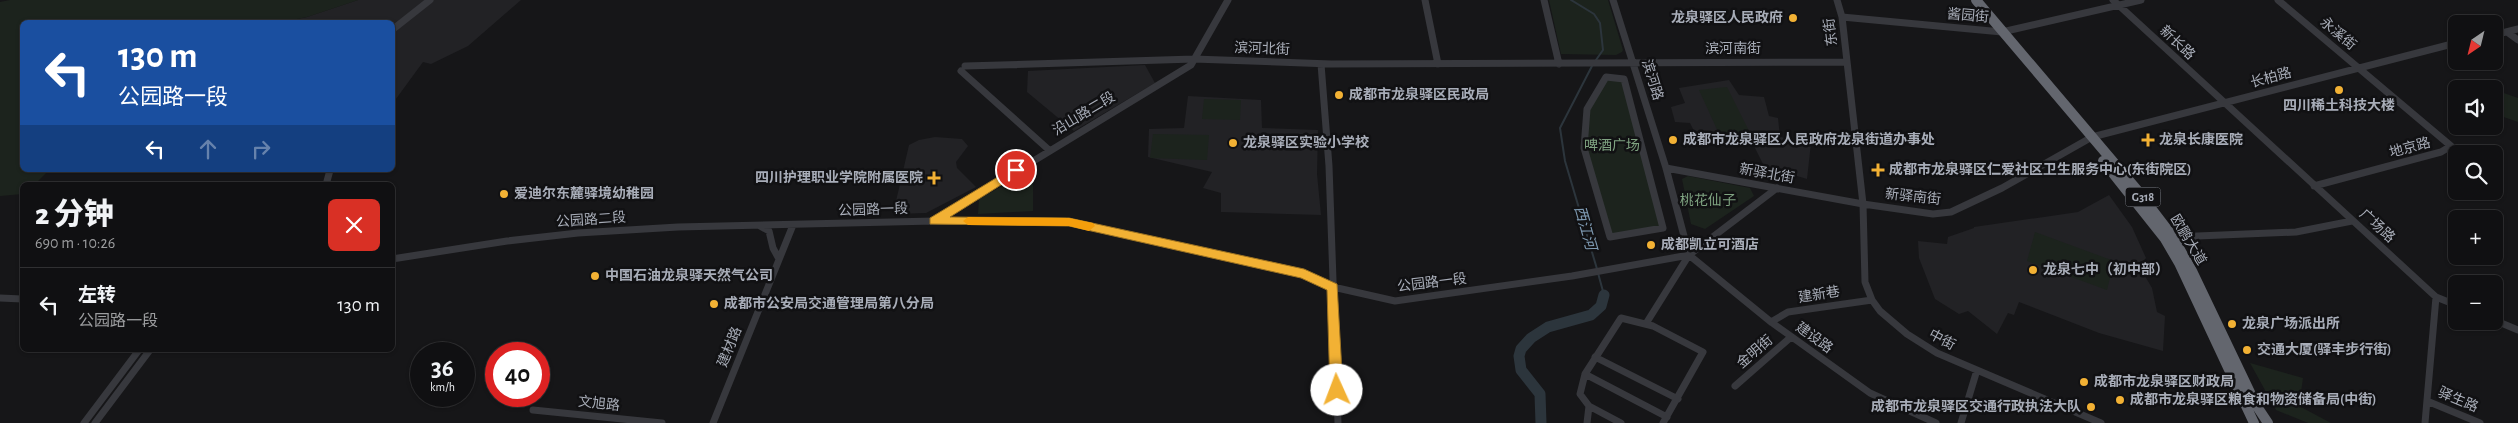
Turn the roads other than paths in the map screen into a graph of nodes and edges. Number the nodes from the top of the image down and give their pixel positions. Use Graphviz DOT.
graph roads {
  1 [pos="430,0"];
  2 [pos="1228,0"];
  3 [pos="1425,0"];
  4 [pos="1544,0"];
  5 [pos="1613,0"];
  6 [pos="1837,0"];
  7 [pos="1967,0"];
  8 [pos="1976,0"];
  9 [pos="2113,0"];
  10 [pos="2141,0"];
  11 [pos="2278,0"];
  12 [pos="2120,6"];
  13 [pos="1842,17"];
  14 [pos="395,28"];
  15 [pos="2518,29"];
  16 [pos="1998,31"];
  17 [pos="2507,32"];
  18 [pos="2503,33"];
  19 [pos="2518,40"];
  20 [pos="2448,45"];
  21 [pos="1194,60"];
  22 [pos="1846,62"];
  23 [pos="1620,63"];
  24 [pos="1634,63"];
  25 [pos="1321,64"];
  26 [pos="1438,64"];
  27 [pos="1562,64"];
  28 [pos="2360,68"];
  29 [pos="2225,104"];
  30 [pos="2089,139"];
  31 [pos="1049,150"];
  32 [pos="1666,168"];
  33 [pos="2314,186"];
  34 [pos="1777,188"];
  35 [pos="1863,204"];
  36 [pos="934,221"];
  37 [pos="2352,221"];
  38 [pos="793,225"];
  39 [pos="760,226"];
  40 [pos="1610,237"];
  41 [pos="2173,237"];
  42 [pos="1689,255"];
  43 [pos="395,259"];
  44 [pos="779,259"];
  45 [pos="1333,287"];
  46 [pos="2436,297"];
  47 [pos="0,298"];
  48 [pos="20,299"];
  49 [pos="1872,300"];
  50 [pos="2448,302"];
  51 [pos="1647,322"];
  52 [pos="1771,322"];
  53 [pos="2503,324"];
  54 [pos="2518,330"];
  55 [pos="1791,337"];
  56 [pos="137,352"];
  57 [pos="148,352"];
  58 [pos="1595,357"];
  59 [pos="1977,370"];
  60 [pos="2000,370"];
  61 [pos="1585,374"];
  62 [pos="1997,378"];
  63 [pos="1735,386"];
  64 [pos="1678,399"];
  65 [pos="2427,400"];
  66 [pos="1589,406"];
  67 [pos="533,410"];
  68 [pos="1665,420"];
  69 [pos="84,423"];
  70 [pos="95,423"];
  71 [pos="662,423"];
  72 [pos="713,423"];
  73 [pos="1338,423"];
  74 [pos="1587,423"];
  75 [pos="1621,423"];
  76 [pos="1936,423"];
  77 [pos="1961,423"];
  78 [pos="2101,423"];
  79 [pos="2254,423"];
  80 [pos="2268,423"];
  81 [pos="2425,423"];
  82 [pos="2480,423"];
  1 -- 14 [label="street"];
  2 -- 21 [label="street"];
  3 -- 26 [label="street"];
  4 -- 27 [label="street"];
  5 -- 24 [label="street, 滨河路"];
  6 -- 13 [label="street, 东街"];
  7 -- 16 [label="highway, 欧鹏大道 / G318"];
  8 -- 16 [label="highway, 欧鹏大道 / G318"];
  9 -- 12 [label="street, 新长路"];
  10 -- 12 [label="street, 酱园街"];
  11 -- 28 [label="street, 永溪街"];
  12 -- 16 [label="street, 酱园街"];
  12 -- 29 [label="street, 新长路"];
  13 -- 16 [label="street, 酱园街"];
  13 -- 22 [label="street, 东街"];
  15 -- 17 [label="street"];
  16 -- 30 [label="highway, 欧鹏大道 / G318"];
  17 -- 18 [label="street"];
  17 -- 19 [label="street"];
  20 -- 28 [label="street, 长柏路"];
  21 -- 25 [label="street, 滨河北街"];
  21 -- 31 [label="street, 沿山路二段"];
  21 -- 31 [label="street, 滨河北街"];
  22 -- 24 [label="street, 滨河南街"];
  22 -- 35 [label="street, 东街"];
  23 -- 24 [label="street, 滨河南街"];
  23 -- 27 [label="street, 滨河北街"];
  24 -- 32 [label="street, 滨河路"];
  25 -- 26 [label="street, 滨河北街"];
  25 -- 45 [label="street"];
  26 -- 27 [label="street, 滨河北街"];
  28 -- 29 [label="street, 长柏路"];
  28 -- 33 [label="street, 地京路"];
  29 -- 30 [label="street, 长柏路"];
  29 -- 33 [label="street, 广场路"];
  30 -- 35 [label="street, 新驿南街"];
  30 -- 41 [label="highway, 欧鹏大道 / G318"];
  30 -- 79 [label="highway, 欧鹏大道 / G318"];
  31 -- 36 [label="street, 沿山路二段"];
  32 -- 34 [label="street, 新驿北街"];
  32 -- 42 [label="street, 滨河路"];
  33 -- 37 [label="street, 广场路"];
  34 -- 35 [label="street, 新驿北街"];
  34 -- 42 [label="street"];
  35 -- 49 [label="street, 中街"];
  36 -- 38 [label="street, 公园路一段"];
  36 -- 45 [label="street, 公园路一段"];
  37 -- 41 [label="street"];
  37 -- 46 [label="street, 广场路"];
  38 -- 39 [label="street, 公园路二段"];
  38 -- 44 [label="street, 建材路"];
  39 -- 43 [label="street, 公园路二段"];
  39 -- 44 [label="street"];
  40 -- 40 [label="street"];
  41 -- 80 [label="highway, 欧鹏大道 / G318"];
  42 -- 45 [label="street, 公园路一段"];
  42 -- 51 [label="street"];
  42 -- 52 [label="street, 建设路"];
  44 -- 72 [label="street, 建材路"];
  45 -- 73 [label="street"];
  46 -- 50 [label="street"];
  46 -- 65 [label="street"];
  47 -- 48 [label="street"];
  49 -- 52 [label="street, 建新巷"];
  49 -- 59 [label="street, 中街"];
  51 -- 58 [label="street"];
  51 -- 64 [label="street"];
  52 -- 55 [label="street, 建设路"];
  53 -- 54 [label="street"];
  55 -- 63 [label="street, 金明街"];
  55 -- 76 [label="street, 建设路"];
  56 -- 69 [label="street"];
  57 -- 70 [label="street"];
  58 -- 61 [label="street"];
  58 -- 64 [label="street"];
  59 -- 62 [label="street, 中街"];
  59 -- 77 [label="street"];
  60 -- 62 [label="street"];
  61 -- 66 [label="street"];
  61 -- 68 [label="street"];
  62 -- 78 [label="street, 中街"];
  64 -- 68 [label="street"];
  65 -- 81 [label="street"];
  65 -- 82 [label="street, 驿生路"];
  66 -- 74 [label="street"];
  66 -- 75 [label="street"];
  67 -- 71 [label="street, 文旭路"];
}
